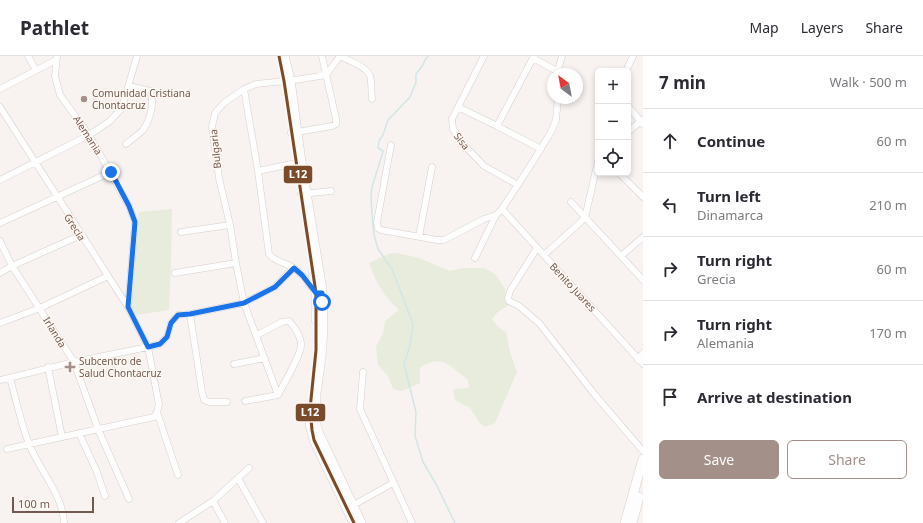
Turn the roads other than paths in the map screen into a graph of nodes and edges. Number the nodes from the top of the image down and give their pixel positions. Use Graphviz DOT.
graph roads {
  1 [pos="28,56"];
  2 [pos="137,56"];
  3 [pos="279,56"];
  4 [pos="284,56"];
  5 [pos="322,56"];
  6 [pos="340,56"];
  7 [pos="484,56"];
  8 [pos="562,56"];
  9 [pos="633,56"];
  10 [pos="533,57"];
  11 [pos="56,58"];
  12 [pos="551,68"];
  13 [pos="558,68"];
  14 [pos="627,68"];
  15 [pos="36,70"];
  16 [pos="326,75"];
  17 [pos="287,81"];
  18 [pos="130,86"];
  19 [pos="0,89"];
  20 [pos="244,89"];
  21 [pos="372,99"];
  22 [pos="557,104"];
  23 [pos="0,107"];
  24 [pos="458,107"];
  25 [pos="631,109"];
  26 [pos="642,122"];
  27 [pos="497,126"];
  28 [pos="631,130"];
  29 [pos="294,132"];
  30 [pos="89,135"];
  31 [pos="126,144"];
  32 [pos="390,145"];
  33 [pos="541,149"];
  34 [pos="35,162"];
  35 [pos="298,163"];
  36 [pos="432,167"];
  37 [pos="258,171"];
  38 [pos="111,172"];
  39 [pos="595,174"];
  40 [pos="623,176"];
  41 [pos="0,180"];
  42 [pos="518,185"];
  43 [pos="331,191"];
  44 [pos="303,194"];
  45 [pos="643,197"];
  46 [pos="57,198"];
  47 [pos="572,202"];
  48 [pos="502,209"];
  49 [pos="496,215"];
  50 [pos="585,218"];
  51 [pos="0,223"];
  52 [pos="230,225"];
  53 [pos="181,232"];
  54 [pos="81,236"];
  55 [pos="643,236"];
  56 [pos="419,237"];
  57 [pos="0,241"];
  58 [pos="537,248"];
  59 [pos="544,255"];
  60 [pos="621,256"];
  61 [pos="475,258"];
  62 [pos="236,263"];
  63 [pos="12,266"];
  64 [pos="294,268"];
  65 [pos="0,273"];
  66 [pos="175,273"];
  67 [pos="108,276"];
  68 [pos="643,280"];
  69 [pos="319,293"];
  70 [pos="244,303"];
  71 [pos="128,307"];
  72 [pos="40,308"];
  73 [pos="190,314"];
  74 [pos="0,323"];
  75 [pos="257,335"];
  76 [pos="148,347"];
  77 [pos="643,353"];
  78 [pos="265,358"];
  79 [pos="74,362"];
  80 [pos="641,362"];
  81 [pos="234,364"];
  82 [pos="48,368"];
  83 [pos="363,372"];
  84 [pos="10,378"];
  85 [pos="0,380"];
  86 [pos="278,395"];
  87 [pos="245,401"];
  88 [pos="227,402"];
  89 [pos="157,412"];
  90 [pos="98,429"];
  91 [pos="79,433"];
  92 [pos="62,437"];
  93 [pos="29,444"];
  94 [pos="8,449"];
  95 [pos="643,451"];
  96 [pos="643,459"];
  97 [pos="250,468"];
  98 [pos="178,475"];
  99 [pos="238,478"];
  100 [pos="643,482"];
  101 [pos="393,483"];
  102 [pos="105,496"];
  103 [pos="129,499"];
  104 [pos="213,501"];
  105 [pos="350,507"];
  106 [pos="64,523"];
  107 [pos="179,523"];
  108 [pos="225,523"];
  109 [pos="262,523"];
  110 [pos="354,523"];
  111 [pos="361,523"];
  112 [pos="412,523"];
  113 [pos="625,523"];
  114 [pos="632,523"];
  1 -- 15 [label="street"];
  2 -- 18 [label="street"];
  3 -- 17 [label="main road"];
  4 -- 17 [label="main road"];
  5 -- 16 [label="street"];
  6 -- 16 [label="street"];
  6 -- 21 [label="street"];
  7 -- 24 [label="street, Sisa"];
  8 -- 13 [label="street"];
  9 -- 14 [label="street"];
  10 -- 12 [label="street"];
  10 -- 27 [label="street"];
  11 -- 15 [label="street"];
  11 -- 30 [label="street, Alemania"];
  15 -- 19 [label="street"];
  16 -- 17 [label="street, Bulgaria"];
  16 -- 29 [label="street"];
  17 -- 20 [label="street, Bulgaria"];
  17 -- 29 [label="main road"];
  18 -- 30 [label="street"];
  18 -- 31 [label="street"];
  20 -- 37 [label="street"];
  20 -- 52 [label="street, Bulgaria"];
  22 -- 33 [label="street"];
  23 -- 34 [label="street, Grecia"];
  24 -- 27 [label="street"];
  24 -- 42 [label="street, Sisa"];
  25 -- 26 [label="street"];
  26 -- 28 [label="street"];
  27 -- 33 [label="street"];
  29 -- 35 [label="main road"];
  30 -- 34 [label="street"];
  30 -- 38 [label="street, Alemania"];
  32 -- 56 [label="street"];
  33 -- 42 [label="street"];
  34 -- 41 [label="street"];
  34 -- 46 [label="street, Grecia"];
  35 -- 37 [label="street"];
  35 -- 44 [label="main road"];
  36 -- 56 [label="street"];
  37 -- 64 [label="street"];
  38 -- 46 [label="street"];
  38 -- 71 [label="street, Alemania"];
  39 -- 50 [label="street"];
  40 -- 45 [label="street"];
  42 -- 48 [label="street"];
  43 -- 44 [label="street"];
  44 -- 69 [label="main road"];
  46 -- 51 [label="street"];
  46 -- 54 [label="street, Grecia"];
  47 -- 50 [label="street"];
  48 -- 49 [label="street"];
  48 -- 58 [label="street, Benito Juares"];
  49 -- 56 [label="street"];
  49 -- 61 [label="street"];
  50 -- 59 [label="street"];
  50 -- 60 [label="street"];
  52 -- 53 [label="street"];
  52 -- 62 [label="street, Bulgaria"];
  54 -- 63 [label="street"];
  54 -- 67 [label="street, Grecia"];
  55 -- 60 [label="street"];
  57 -- 63 [label="street, Irlanda"];
  58 -- 59 [label="street, Benito Juares"];
  58 -- 95 [label="street"];
  59 -- 80 [label="street, Benito Juares"];
  60 -- 68 [label="street"];
  62 -- 66 [label="street"];
  62 -- 70 [label="street, Bulgaria"];
  63 -- 65 [label="street"];
  63 -- 72 [label="street, Irlanda"];
  64 -- 69 [label="street"];
  64 -- 70 [label="street"];
  67 -- 71 [label="street, Grecia"];
  67 -- 72 [label="street"];
  69 -- 105 [label="main road"];
  70 -- 73 [label="street"];
  70 -- 75 [label="street, Bulgaria"];
  71 -- 76 [label="street, Grecia"];
  72 -- 74 [label="street"];
  72 -- 79 [label="street, Irlanda"];
  73 -- 76 [label="street"];
  73 -- 88 [label="street"];
  75 -- 78 [label="street, Bulgaria"];
  75 -- 86 [label="street"];
  76 -- 79 [label="street"];
  76 -- 89 [label="street, Grecia"];
  77 -- 80 [label="street"];
  78 -- 81 [label="street"];
  78 -- 86 [label="street, Bulgaria"];
  79 -- 82 [label="street"];
  79 -- 90 [label="street, Irlanda"];
  82 -- 84 [label="street"];
  82 -- 92 [label="street"];
  83 -- 101 [label="street"];
  84 -- 85 [label="street"];
  84 -- 93 [label="street"];
  86 -- 87 [label="street"];
  89 -- 90 [label="street"];
  89 -- 98 [label="street, Grecia"];
  90 -- 91 [label="street"];
  90 -- 103 [label="street, Irlanda"];
  91 -- 92 [label="street"];
  91 -- 102 [label="street"];
  92 -- 93 [label="street"];
  93 -- 94 [label="street"];
  93 -- 106 [label="street"];
  96 -- 113 [label="main road"];
  97 -- 99 [label="street"];
  99 -- 104 [label="street"];
  99 -- 109 [label="street"];
  100 -- 114 [label="main road"];
  101 -- 105 [label="street"];
  101 -- 112 [label="street"];
  104 -- 107 [label="street"];
  104 -- 108 [label="street"];
  105 -- 110 [label="main road"];
  105 -- 111 [label="main road"];
}
